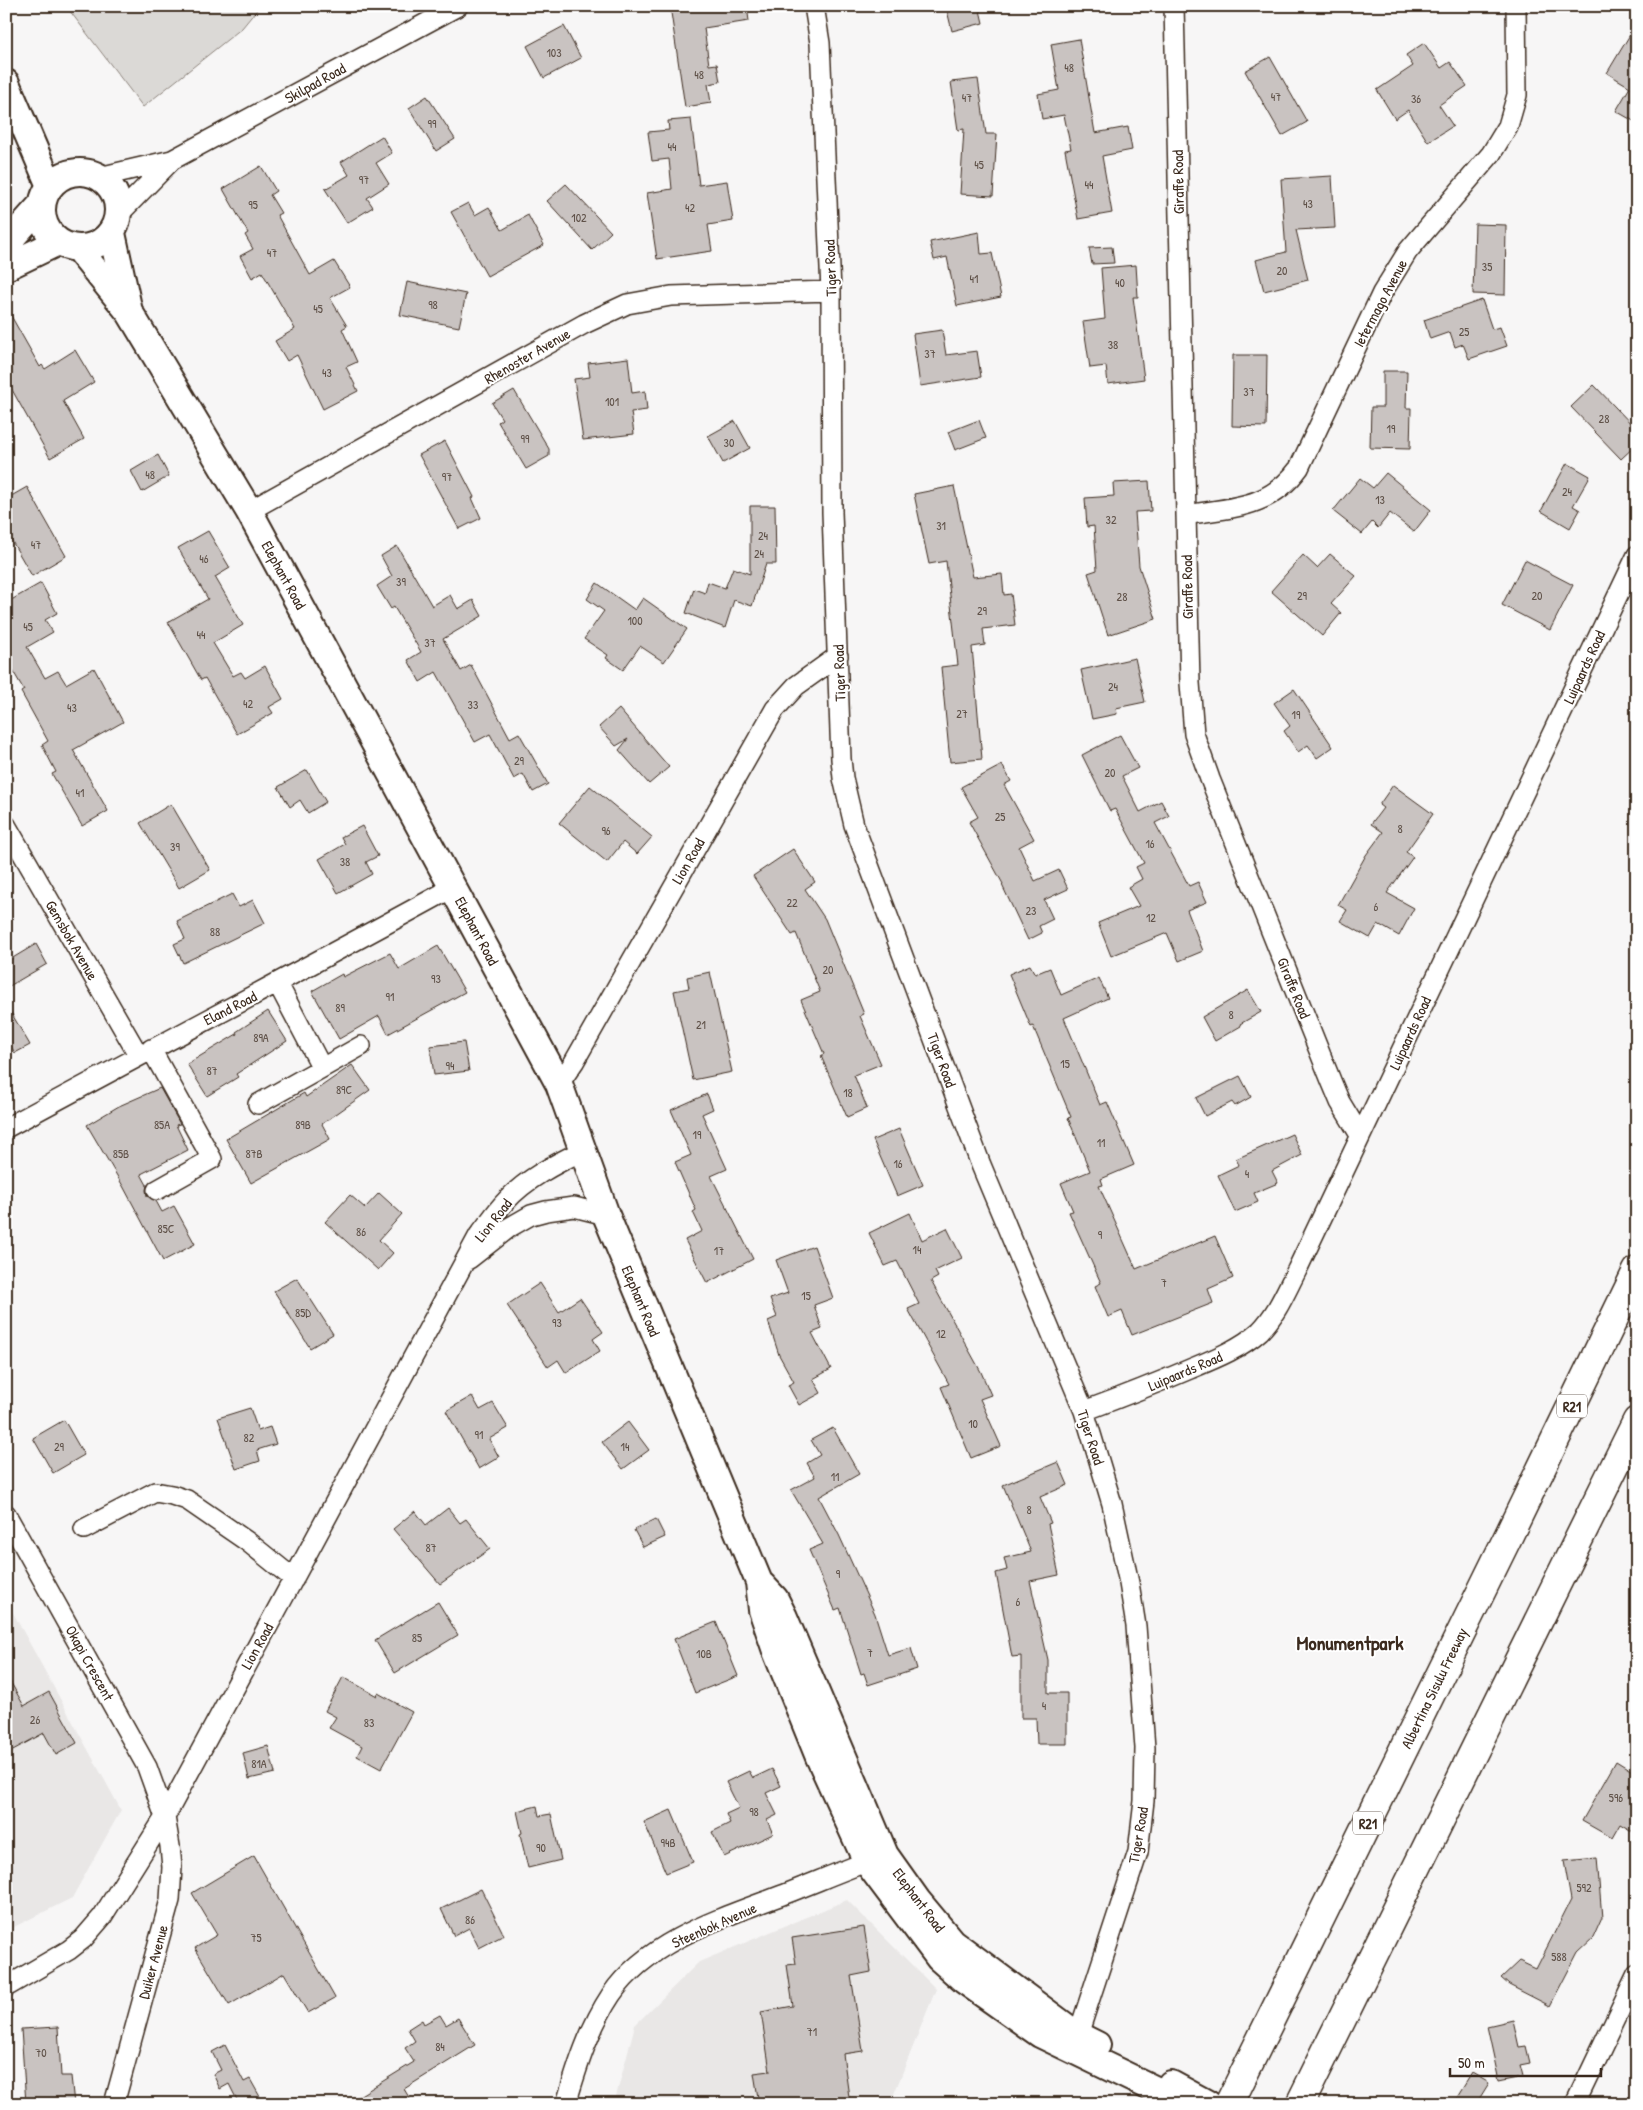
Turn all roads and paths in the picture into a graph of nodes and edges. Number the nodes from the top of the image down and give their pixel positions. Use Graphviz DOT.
graph roads {
  1 [pos="458,6"];
  2 [pos="814,6"];
  3 [pos="826,6"];
  4 [pos="1174,6"];
  5 [pos="1516,6"];
  6 [pos="820,43"];
  7 [pos="6,83"];
  8 [pos="23,120"];
  9 [pos="172,160"];
  10 [pos="87,174"];
  11 [pos="46,195"];
  12 [pos="115,224"];
  13 [pos="6,244"];
  14 [pos="68,246"];
  15 [pos="6,267"];
  16 [pos="831,291"];
  17 [pos="130,313"];
  18 [pos="249,511"];
  19 [pos="1186,516"];
  20 [pos="1637,555"];
  21 [pos="838,656"];
  22 [pos="6,825"];
  23 [pos="454,887"];
  24 [pos="278,984"];
  25 [pos="360,1046"];
  26 [pos="145,1052"];
  27 [pos="322,1068"];
  28 [pos="559,1084"];
  29 [pos="258,1104"];
  30 [pos="6,1128"];
  31 [pos="1360,1135"];
  32 [pos="582,1151"];
  33 [pos="157,1190"];
  34 [pos="606,1215"];
  35 [pos="462,1265"];
  36 [pos="1637,1271"];
  37 [pos="1084,1411"];
  38 [pos="1637,1421"];
  39 [pos="6,1514"];
  40 [pos="84,1529"];
  41 [pos="294,1579"];
  42 [pos="165,1817"];
  43 [pos="876,1859"];
  44 [pos="1637,1974"];
  45 [pos="6,1987"];
  46 [pos="1075,2043"];
  47 [pos="114,2104"];
  48 [pos="566,2104"];
  49 [pos="1185,2104"];
  50 [pos="1208,2104"];
  51 [pos="1229,2104"];
  52 [pos="1300,2104"];
  53 [pos="1575,2104"];
  1 -- 9 [label="street, Skilpad Road"];
  2 -- 6 [label="street, Tiger Road"];
  3 -- 6 [label="street, Tiger Road"];
  4 -- 19 [label="street, Giraffe Road"];
  5 -- 19 [label="street, Ietermago Avenue"];
  6 -- 16 [label="street, Tiger Road"];
  7 -- 8 [label="street"];
  8 -- 10 [label="street"];
  8 -- 11 [label="street"];
  9 -- 10 [label="street, Skilpad Road"];
  9 -- 12 [label="street, Skilpad Road"];
  10 -- 11 [label="street"];
  10 -- 12 [label="street"];
  11 -- 13 [label="street"];
  11 -- 14 [label="street"];
  12 -- 14 [label="street"];
  12 -- 17 [label="street, Elephant Road"];
  14 -- 15 [label="street"];
  14 -- 17 [label="street, Elephant Road"];
  16 -- 18 [label="street, Rhenoster Avenue"];
  16 -- 21 [label="street, Tiger Road"];
  17 -- 18 [label="street, Elephant Road"];
  18 -- 23 [label="street, Elephant Road"];
  19 -- 31 [label="street, Giraffe Road"];
  20 -- 31 [label="street, Luipaards Road"];
  21 -- 28 [label="street, Lion Road"];
  21 -- 37 [label="street, Tiger Road"];
  22 -- 26 [label="street, Gemsbok Avenue"];
  23 -- 24 [label="street, Eland Road"];
  23 -- 28 [label="street, Elephant Road"];
  24 -- 26 [label="street, Eland Road"];
  24 -- 27 [label="street"];
  25 -- 27 [label="street"];
  26 -- 30 [label="street, Eland Road"];
  26 -- 33 [label="street, Gemsbok Avenue"];
  27 -- 29 [label="street"];
  28 -- 32 [label="street, Elephant Road"];
  31 -- 37 [label="street, Luipaards Road"];
  32 -- 34 [label="street, Elephant Road"];
  32 -- 35 [label="street, Lion Road"];
  34 -- 35 [label="street, Lion Road"];
  34 -- 43 [label="street, Elephant Road"];
  35 -- 41 [label="street, Lion Road"];
  36 -- 51 [label="highway, Albertina Sisulu Freeway / R21"];
  37 -- 46 [label="street, Tiger Road"];
  38 -- 52 [label="highway"];
  39 -- 42 [label="street, Okapi Crescent"];
  40 -- 41 [label="street"];
  41 -- 42 [label="street, Lion Road"];
  42 -- 45 [label="street, Lion Road"];
  42 -- 47 [label="street, Duiker Avenue"];
  43 -- 46 [label="street, Elephant Road"];
  43 -- 48 [label="street, Steenbok Avenue"];
  44 -- 53 [label="street"];
  46 -- 49 [label="street, Elephant Road"];
  46 -- 50 [label="street, Elephant Road"];
}
